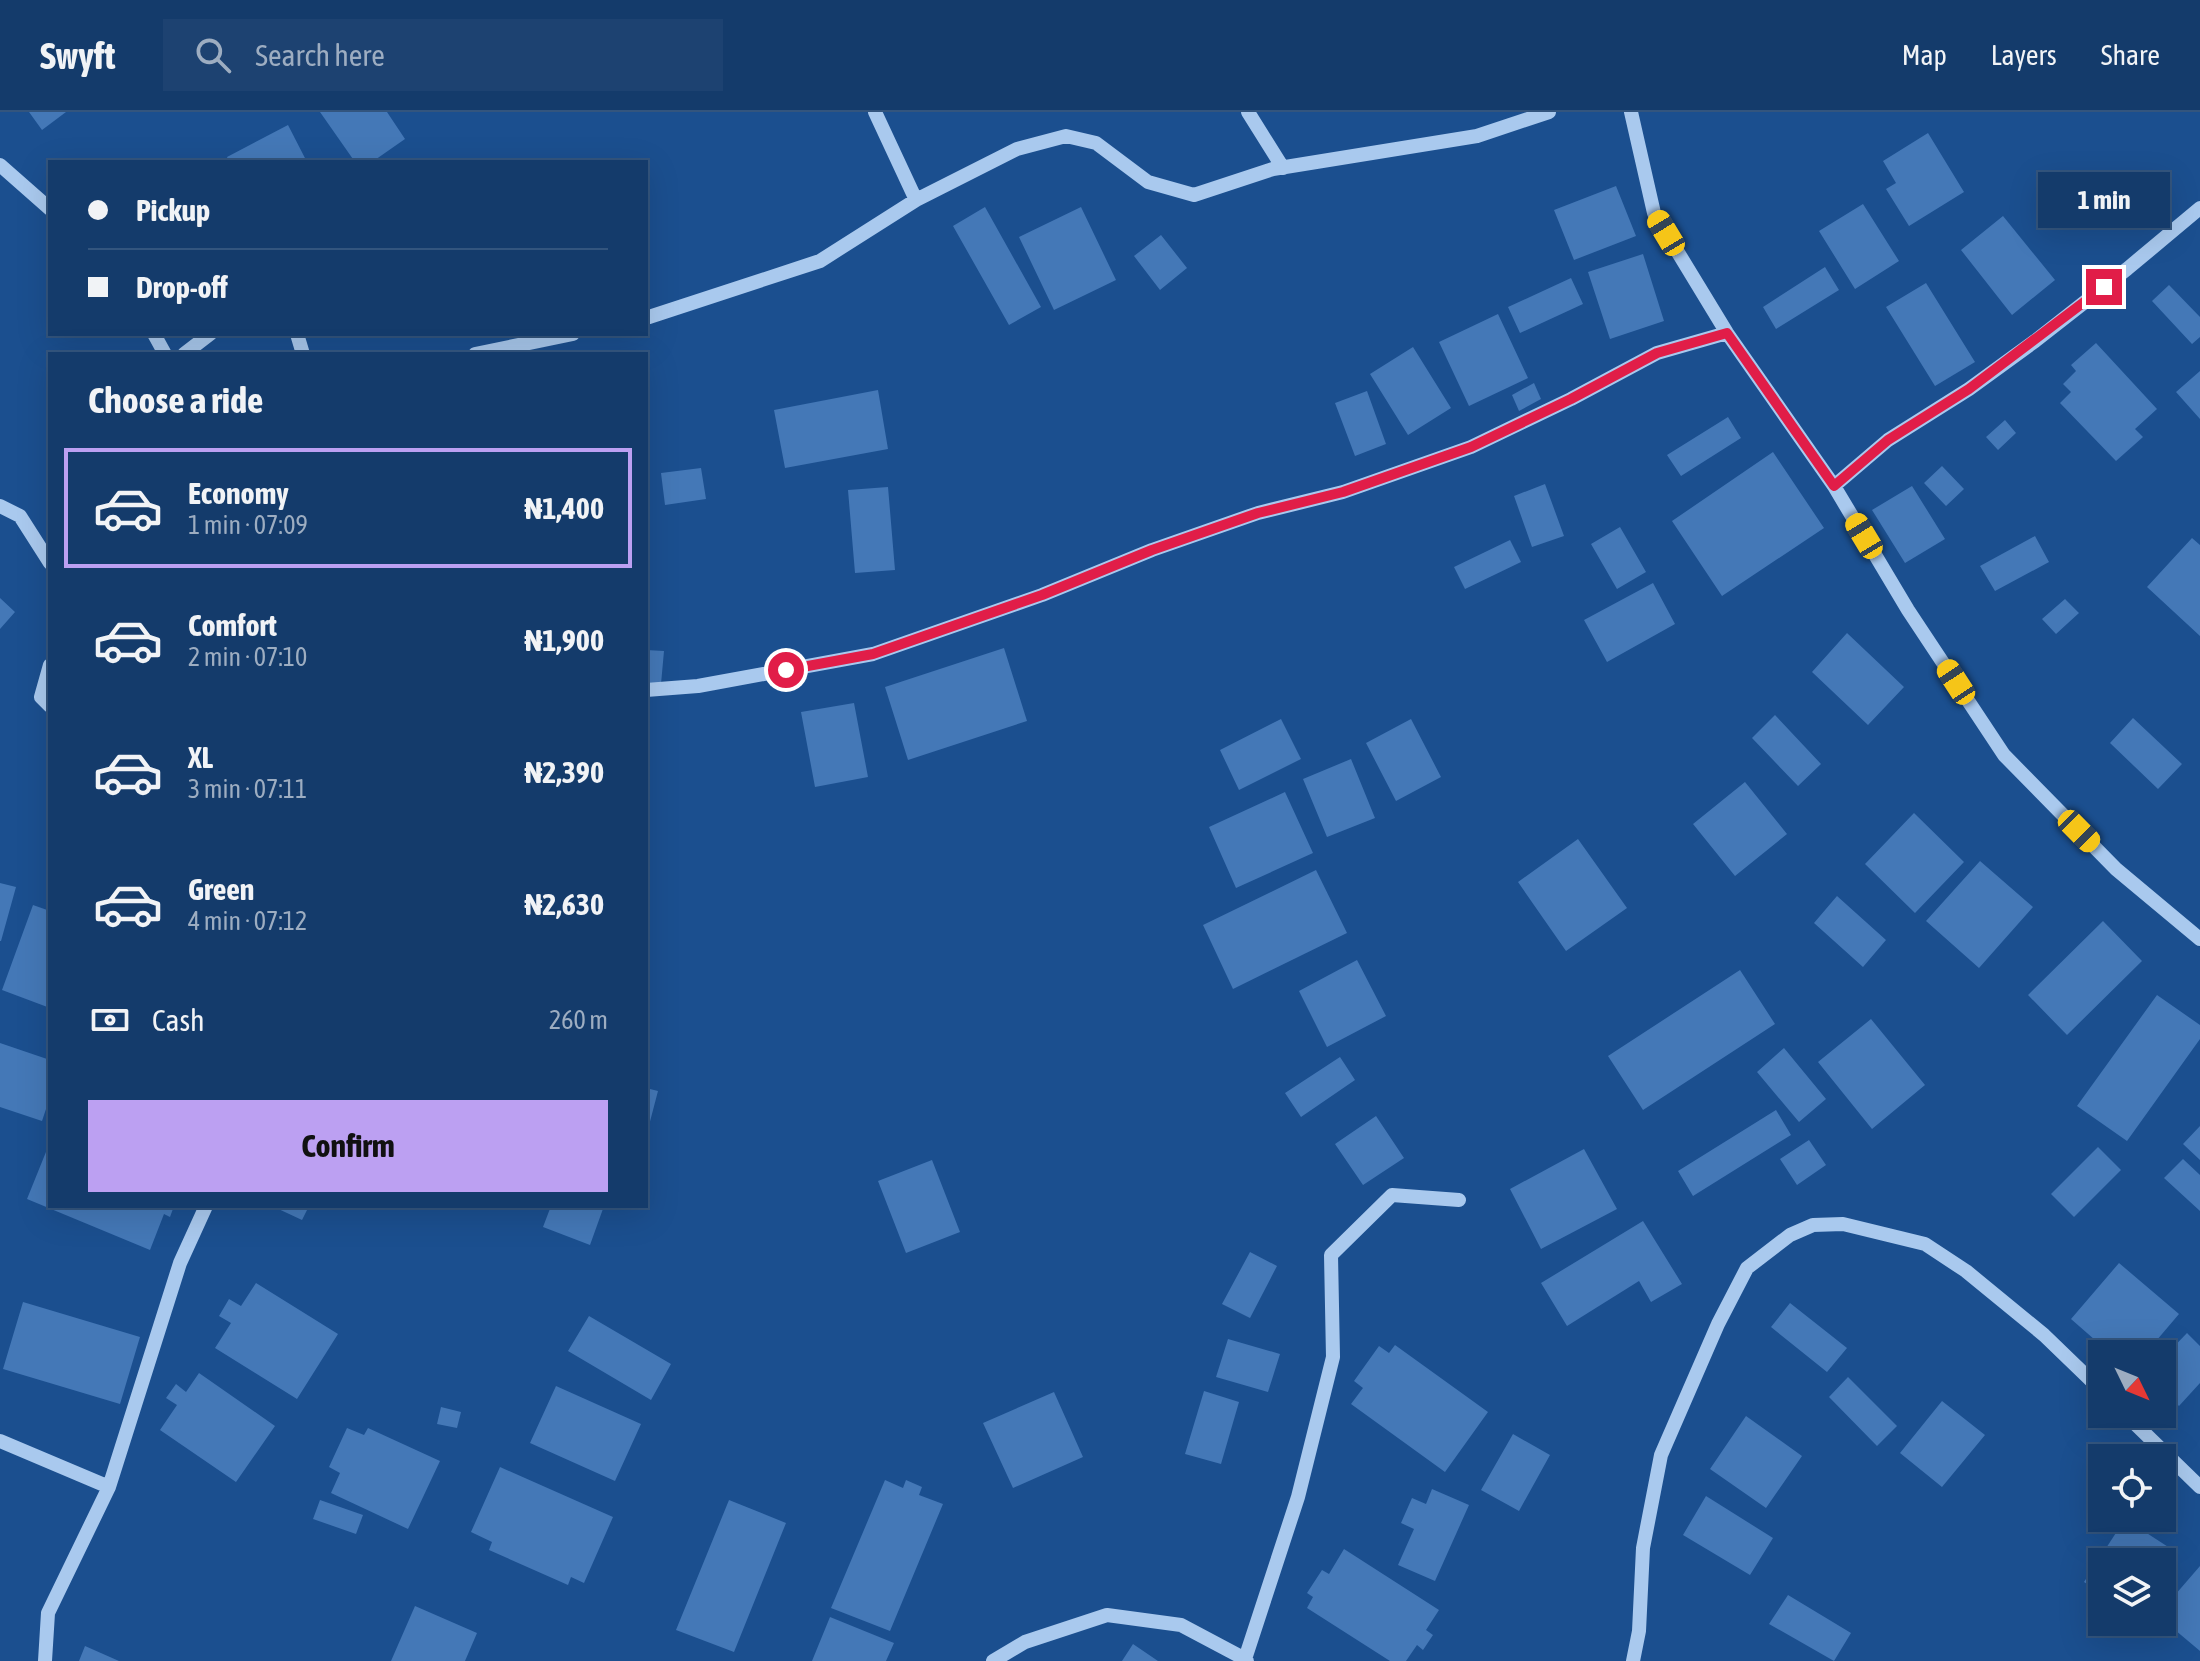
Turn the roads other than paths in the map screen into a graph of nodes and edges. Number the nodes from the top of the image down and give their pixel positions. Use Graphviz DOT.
graph roads {
  1 [pos="875,112"];
  2 [pos="1248,112"];
  3 [pos="1549,112"];
  4 [pos="1631,112"];
  5 [pos="0,165"];
  6 [pos="1283,168"];
  7 [pos="916,200"];
  8 [pos="48,207"];
  9 [pos="2200,208"];
  10 [pos="648,317"];
  11 [pos="1727,333"];
  12 [pos="207,336"];
  13 [pos="563,336"];
  14 [pos="187,352"];
  15 [pos="485,352"];
  16 [pos="1834,486"];
  17 [pos="0,506"];
  18 [pos="48,560"];
  19 [pos="48,672"];
  20 [pos="648,690"];
  21 [pos="48,704"];
  22 [pos="2200,939"];
  23 [pos="1459,1200"];
  24 [pos="205,1208"];
  25 [pos="2088,1377"];
  26 [pos="2139,1428"];
  27 [pos="0,1441"];
  28 [pos="109,1487"];
  29 [pos="2200,1487"];
  30 [pos="1246,1660"];
  31 [pos="45,1661"];
  32 [pos="993,1661"];
  33 [pos="1633,1661"];
  1 -- 7 [label="street"];
  2 -- 6 [label="street"];
  3 -- 6 [label="street"];
  4 -- 11 [label="street"];
  5 -- 8 [label="street"];
  6 -- 7 [label="street"];
  7 -- 10 [label="street"];
  9 -- 16 [label="street"];
  11 -- 16 [label="street"];
  11 -- 20 [label="street"];
  12 -- 14 [label="street"];
  13 -- 15 [label="street"];
  16 -- 22 [label="street"];
  17 -- 18 [label="street"];
  19 -- 21 [label="street"];
  23 -- 30 [label="street"];
  24 -- 28 [label="street"];
  25 -- 33 [label="street"];
  26 -- 29 [label="street"];
  27 -- 28 [label="street"];
  28 -- 31 [label="street"];
  30 -- 32 [label="street"];
}
